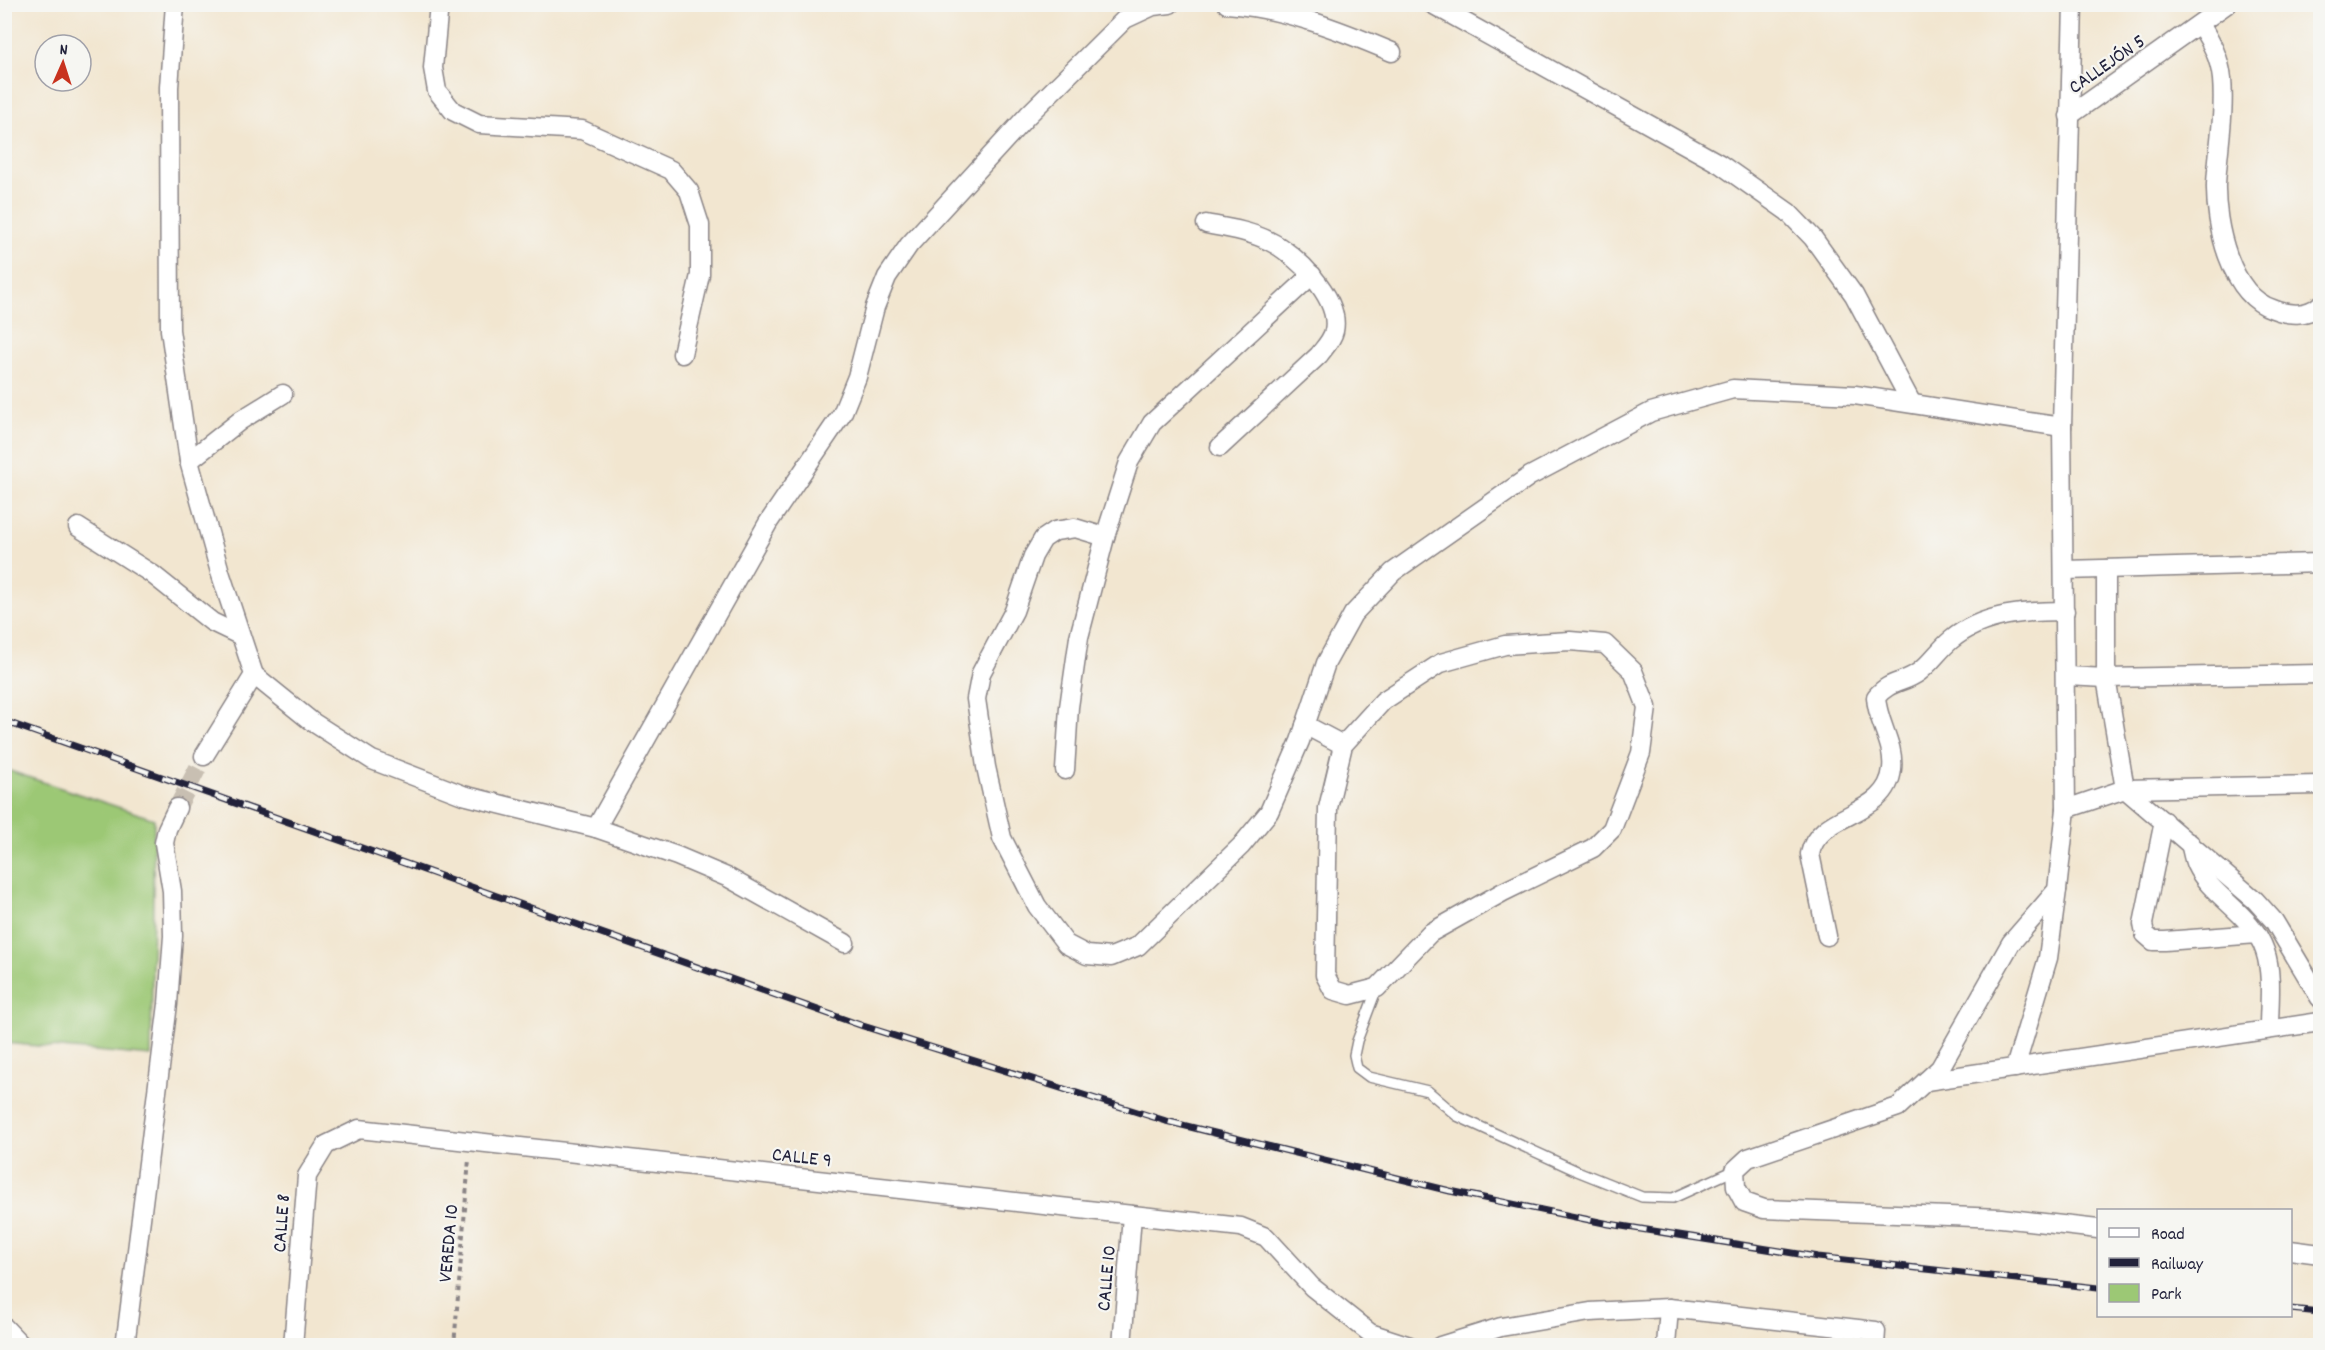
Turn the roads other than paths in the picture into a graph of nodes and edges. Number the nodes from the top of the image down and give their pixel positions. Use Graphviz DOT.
graph roads {
  1 [pos="175,4"];
  2 [pos="439,4"];
  3 [pos="1170,4"];
  4 [pos="1227,4"];
  5 [pos="1432,4"];
  6 [pos="2073,4"];
  7 [pos="2227,4"];
  8 [pos="2200,24"];
  9 [pos="1392,52"];
  10 [pos="2069,116"];
  11 [pos="1206,224"];
  12 [pos="1312,275"];
  13 [pos="2320,305"];
  14 [pos="682,354"];
  15 [pos="283,394"];
  16 [pos="1911,402"];
  17 [pos="2062,427"];
  18 [pos="1220,447"];
  19 [pos="189,461"];
  20 [pos="78,527"];
  21 [pos="1105,537"];
  22 [pos="2320,563"];
  23 [pos="2106,569"];
  24 [pos="2065,570"];
  25 [pos="2065,611"];
  26 [pos="239,635"];
  27 [pos="2320,674"];
  28 [pos="254,675"];
  29 [pos="2066,676"];
  30 [pos="2106,678"];
  31 [pos="1305,724"];
  32 [pos="1342,745"];
  33 [pos="204,756"];
  34 [pos="1065,770"];
  35 [pos="2320,785"];
  36 [pos="2125,789"];
  37 [pos="177,808"];
  38 [pos="2066,809"];
  39 [pos="2164,821"];
  40 [pos="596,828"];
  41 [pos="2224,884"];
  42 [pos="2057,890"];
  43 [pos="1827,936"];
  44 [pos="2261,942"];
  45 [pos="846,943"];
  46 [pos="2290,948"];
  47 [pos="1377,988"];
  48 [pos="2320,998"];
  49 [pos="2320,1022"];
  50 [pos="2269,1028"];
  51 [pos="2015,1068"];
  52 [pos="1926,1081"];
  53 [pos="359,1129"];
  54 [pos="1735,1170"];
  55 [pos="1132,1215"];
  56 [pos="2097,1229"];
  57 [pos="2292,1251"];
  58 [pos="2320,1254"];
  59 [pos="1669,1308"];
  60 [pos="4,1327"];
  61 [pos="22,1346"];
  62 [pos="124,1346"];
  63 [pos="293,1346"];
  64 [pos="1122,1346"];
  65 [pos="1410,1346"];
  66 [pos="1440,1346"];
  67 [pos="1666,1346"];
  68 [pos="1875,1346"];
  1 -- 19 [label="street"];
  2 -- 14 [label="street"];
  3 -- 40 [label="street"];
  4 -- 9 [label="street"];
  5 -- 16 [label="street"];
  6 -- 10 [label="street"];
  7 -- 8 [label="street, CALLEJÓN 5"];
  8 -- 10 [label="street, CALLEJÓN 5"];
  8 -- 13 [label="street"];
  10 -- 17 [label="street"];
  11 -- 12 [label="street"];
  12 -- 18 [label="street"];
  12 -- 21 [label="street"];
  15 -- 19 [label="street"];
  16 -- 17 [label="street"];
  16 -- 31 [label="street"];
  17 -- 24 [label="street"];
  19 -- 26 [label="street"];
  20 -- 26 [label="street"];
  21 -- 31 [label="street"];
  21 -- 34 [label="street"];
  22 -- 23 [label="street"];
  23 -- 24 [label="street"];
  23 -- 30 [label="street"];
  24 -- 25 [label="street"];
  25 -- 29 [label="street"];
  25 -- 43 [label="street"];
  26 -- 28 [label="street"];
  27 -- 30 [label="street"];
  28 -- 33 [label="street"];
  28 -- 40 [label="street"];
  29 -- 30 [label="street"];
  29 -- 38 [label="street"];
  30 -- 36 [label="street"];
  31 -- 32 [label="street"];
  32 -- 47 [label="street"];
  32 -- 47 [label="street"];
  35 -- 36 [label="street"];
  36 -- 38 [label="street"];
  36 -- 39 [label="street"];
  37 -- 62 [label="street"];
  38 -- 42 [label="street"];
  39 -- 41 [label="street"];
  39 -- 44 [label="street"];
  40 -- 45 [label="street"];
  41 -- 44 [label="street"];
  41 -- 46 [label="street"];
  42 -- 51 [label="street"];
  42 -- 52 [label="street"];
  44 -- 46 [label="street"];
  44 -- 50 [label="street"];
  46 -- 48 [label="street"];
  47 -- 54 [label="lane"];
  49 -- 50 [label="street"];
  50 -- 51 [label="street"];
  51 -- 52 [label="street"];
  52 -- 54 [label="street"];
  53 -- 55 [label="street, CALLE 9"];
  53 -- 63 [label="street, CALLE 8"];
  54 -- 56 [label="street"];
  55 -- 64 [label="street, CALLE 10"];
  55 -- 65 [label="street, CALLE 9"];
  57 -- 58 [label="street"];
  59 -- 66 [label="street"];
  59 -- 67 [label="street"];
  59 -- 68 [label="street"];
  60 -- 61 [label="street"];
}
